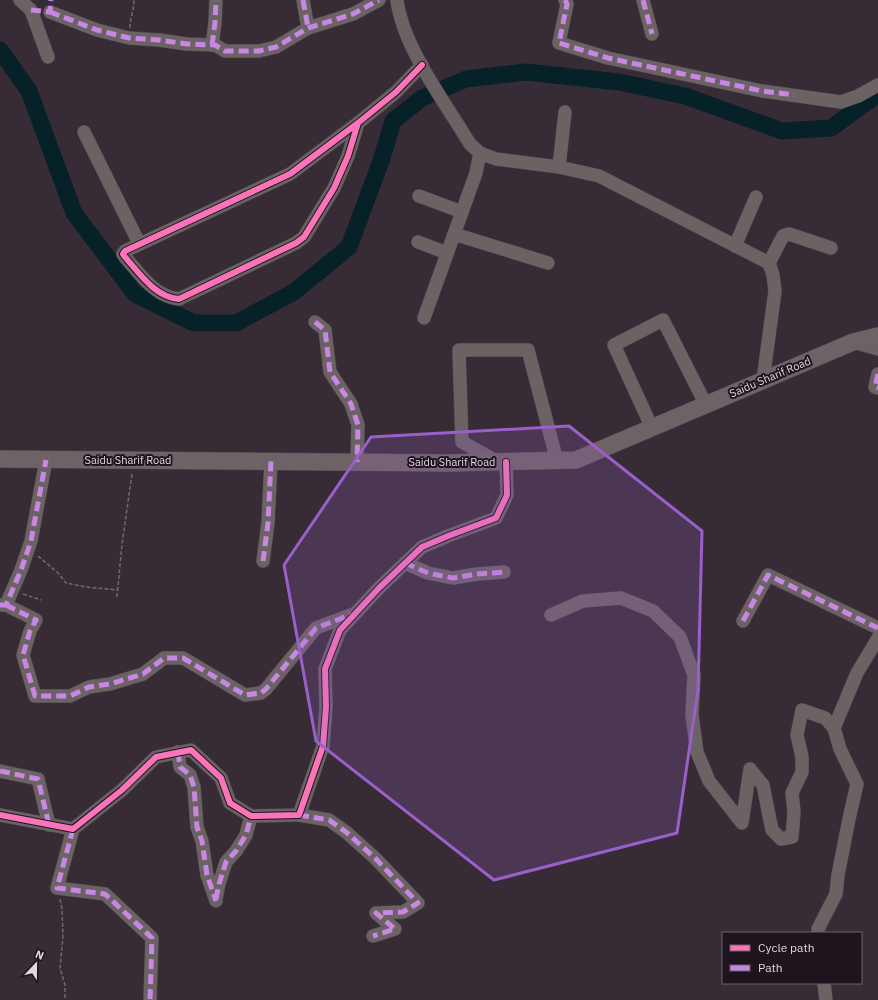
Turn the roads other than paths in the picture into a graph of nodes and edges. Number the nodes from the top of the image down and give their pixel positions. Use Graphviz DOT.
graph roads {
  1 [pos="20,0"];
  2 [pos="216,0"];
  3 [pos="303,0"];
  4 [pos="379,0"];
  5 [pos="397,0"];
  6 [pos="565,0"];
  7 [pos="643,0"];
  8 [pos="50,12"];
  9 [pos="308,28"];
  10 [pos="652,34"];
  11 [pos="212,45"];
  12 [pos="48,57"];
  13 [pos="422,65"];
  14 [pos="878,85"];
  15 [pos="565,112"];
  16 [pos="358,123"];
  17 [pos="84,132"];
  18 [pos="480,153"];
  19 [pos="559,167"];
  20 [pos="419,196"];
  21 [pos="756,197"];
  22 [pos="462,212"];
  23 [pos="454,234"];
  24 [pos="418,242"];
  25 [pos="139,243"];
  26 [pos="735,246"];
  27 [pos="831,248"];
  28 [pos="448,253"];
  29 [pos="769,262"];
  30 [pos="548,263"];
  31 [pos="424,318"];
  32 [pos="315,322"];
  33 [pos="878,336"];
  34 [pos="853,342"];
  35 [pos="878,349"];
  36 [pos="878,374"];
  37 [pos="762,380"];
  38 [pos="878,388"];
  39 [pos="706,405"];
  40 [pos="652,428"];
  41 [pos="0,459"];
  42 [pos="46,460"];
  43 [pos="557,461"];
  44 [pos="271,462"];
  45 [pos="357,462"];
  46 [pos="502,462"];
  47 [pos="263,561"];
  48 [pos="405,563"];
  49 [pos="504,572"];
  50 [pos="3,605"];
  51 [pos="356,612"];
  52 [pos="551,615"];
  53 [pos="743,621"];
  54 [pos="878,628"];
  55 [pos="878,638"];
  56 [pos="834,728"];
  57 [pos="178,752"];
  58 [pos="0,771"];
  59 [pos="0,815"];
  60 [pos="299,815"];
  61 [pos="252,816"];
  62 [pos="49,825"];
  63 [pos="73,829"];
  64 [pos="818,932"];
  65 [pos="373,936"];
  66 [pos="824,984"];
  67 [pos="150,1000"];
  68 [pos="826,1000"];
  1 -- 12 [label="street"];
  2 -- 11 [label="street"];
  3 -- 9 [label="street"];
  4 -- 9 [label="street"];
  5 -- 13 [label="street"];
  6 -- 14 [label="street"];
  7 -- 10 [label="street"];
  8 -- 11 [label="street"];
  9 -- 11 [label="street"];
  13 -- 16 [label="street"];
  13 -- 18 [label="street"];
  15 -- 19 [label="street"];
  16 -- 25 [label="street"];
  16 -- 25 [label="street"];
  17 -- 25 [label="street"];
  18 -- 19 [label="street"];
  18 -- 22 [label="street"];
  19 -- 26 [label="street"];
  20 -- 22 [label="street"];
  21 -- 26 [label="street"];
  22 -- 23 [label="street"];
  23 -- 28 [label="street"];
  23 -- 30 [label="street"];
  24 -- 28 [label="street"];
  26 -- 29 [label="street"];
  27 -- 29 [label="street"];
  28 -- 31 [label="street"];
  29 -- 37 [label="street"];
  32 -- 45 [label="street"];
  33 -- 34 [label="main road, Saidu Sharif Road"];
  34 -- 35 [label="street"];
  34 -- 37 [label="main road, Saidu Sharif Road"];
  36 -- 38 [label="street"];
  37 -- 39 [label="main road, Saidu Sharif Road"];
  39 -- 40 [label="main road, Saidu Sharif Road"];
  39 -- 40 [label="street"];
  40 -- 43 [label="main road, Saidu Sharif Road"];
  41 -- 42 [label="main road, Saidu Sharif Road"];
  42 -- 44 [label="main road, Saidu Sharif Road"];
  42 -- 50 [label="street"];
  43 -- 46 [label="main road, Saidu Sharif Road"];
  43 -- 46 [label="street"];
  44 -- 45 [label="main road, Saidu Sharif Road"];
  44 -- 47 [label="street"];
  45 -- 46 [label="main road, Saidu Sharif Road"];
  46 -- 48 [label="street"];
  48 -- 49 [label="street"];
  48 -- 51 [label="street"];
  50 -- 51 [label="street"];
  51 -- 60 [label="street"];
  52 -- 56 [label="street"];
  53 -- 54 [label="street"];
  55 -- 56 [label="street"];
  56 -- 64 [label="street"];
  57 -- 61 [label="street"];
  57 -- 61 [label="street"];
  57 -- 63 [label="street"];
  58 -- 62 [label="street"];
  59 -- 62 [label="street"];
  60 -- 61 [label="street"];
  60 -- 65 [label="street"];
  62 -- 63 [label="street"];
  63 -- 67 [label="street"];
  66 -- 68 [label="street"];
}
